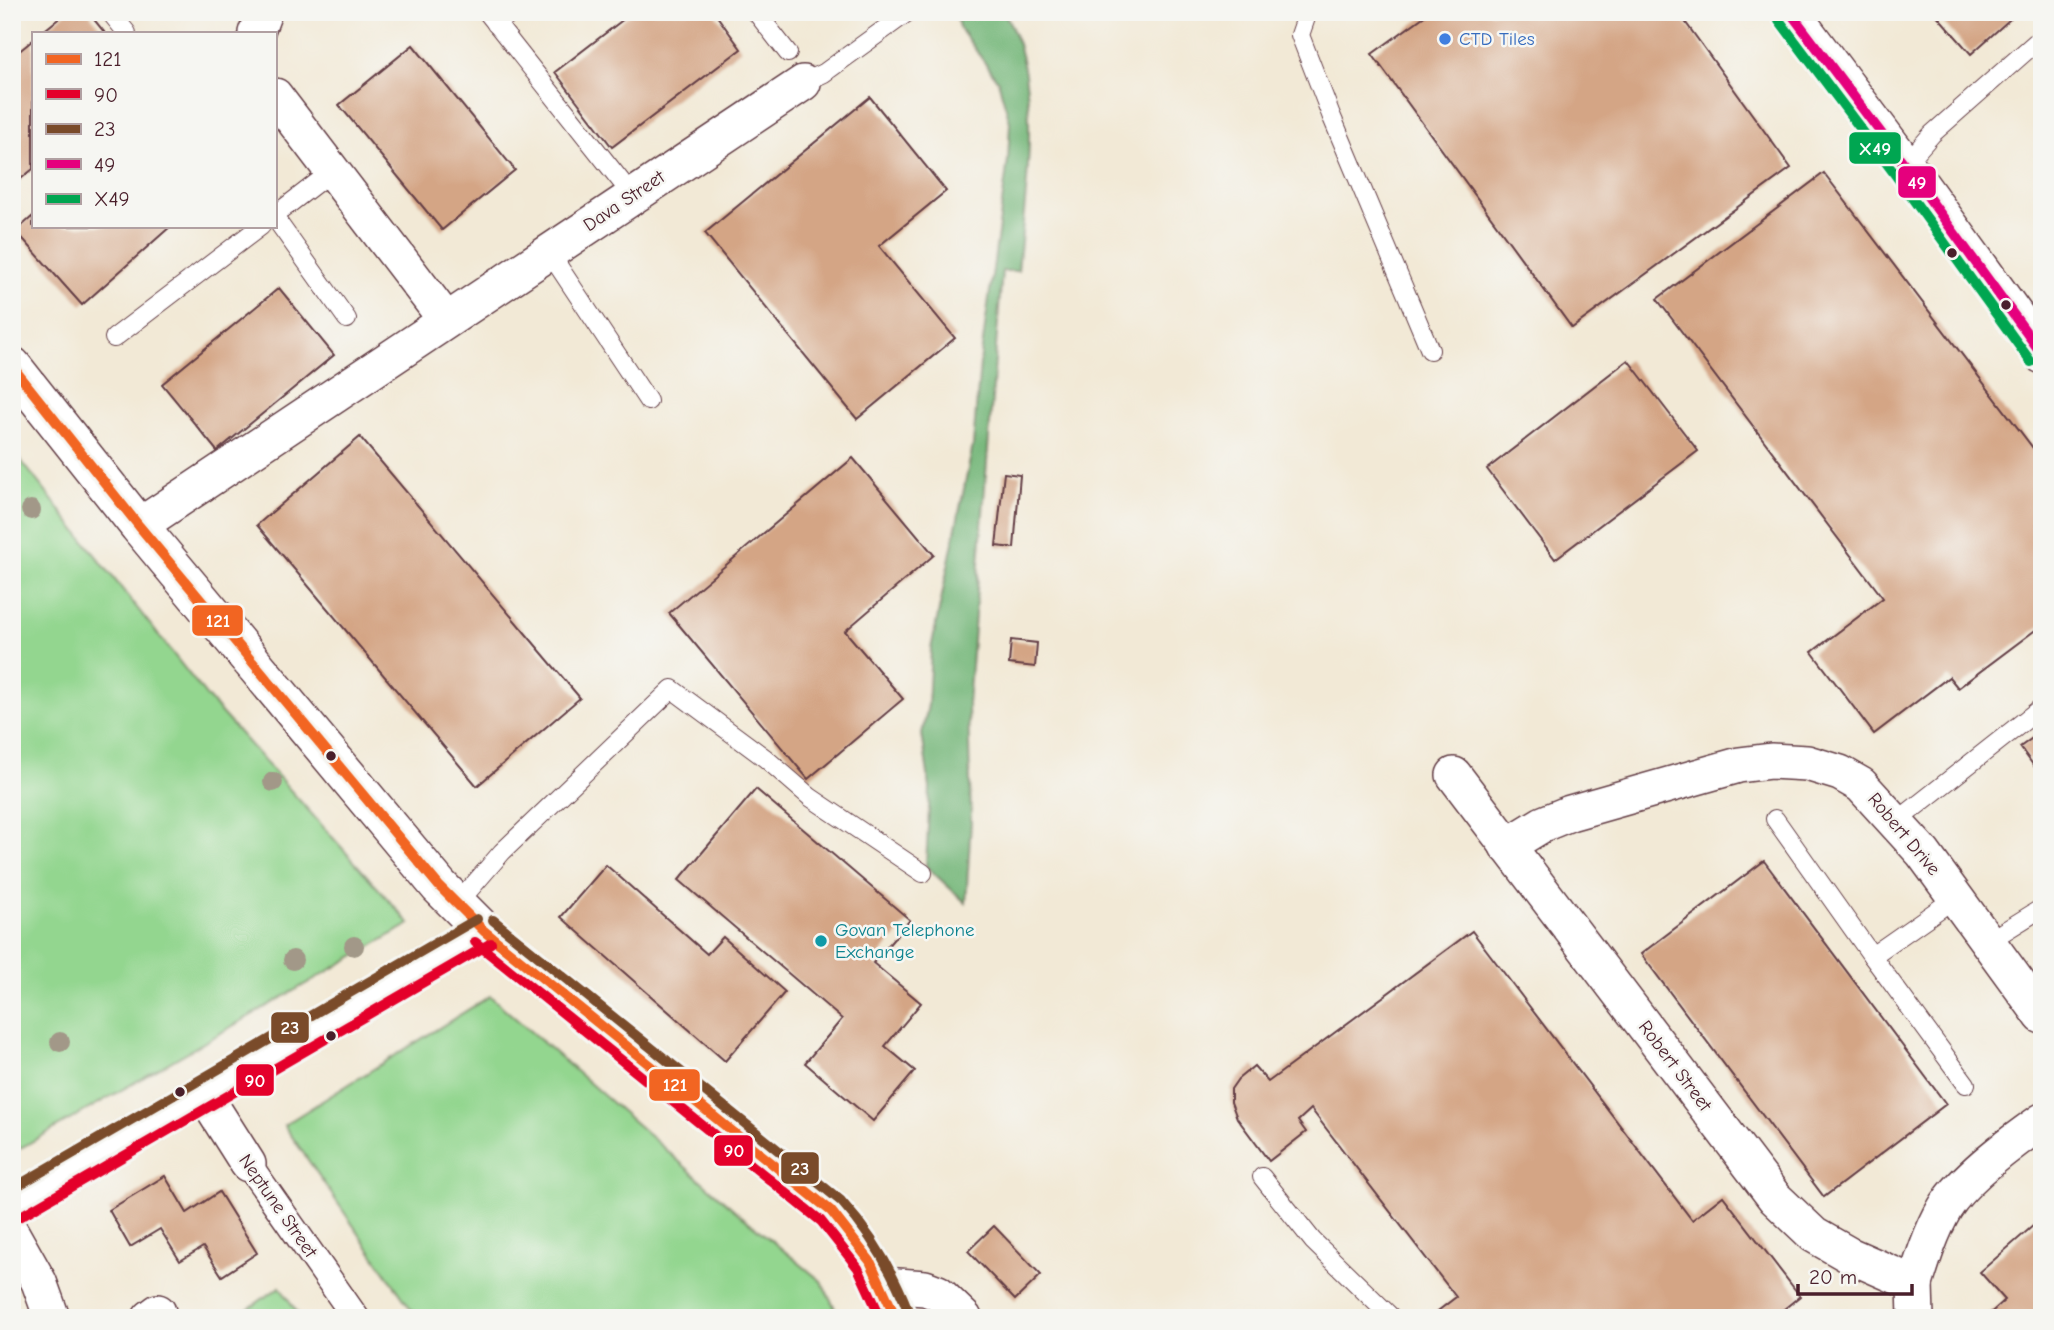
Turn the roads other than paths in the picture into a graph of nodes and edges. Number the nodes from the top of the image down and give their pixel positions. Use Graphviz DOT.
graph roads {
  1 [pos="110,12"];
  2 [pos="264,12"];
  3 [pos="512,12"];
  4 [pos="756,12"];
  5 [pos="908,12"];
  6 [pos="1308,12"];
  7 [pos="1790,12"];
  8 [pos="491,18"];
  9 [pos="126,32"];
  10 [pos="256,32"];
  11 [pos="2042,37"];
  12 [pos="788,53"];
  13 [pos="803,83"];
  14 [pos="276,97"];
  15 [pos="1905,165"];
  16 [pos="332,171"];
  17 [pos="632,195"];
  18 [pos="276,215"];
  19 [pos="276,217"];
  20 [pos="258,228"];
  21 [pos="549,252"];
  22 [pos="347,319"];
  23 [pos="446,320"];
  24 [pos="114,338"];
  25 [pos="1430,350"];
  26 [pos="2042,354"];
  27 [pos="12,366"];
  28 [pos="648,401"];
  29 [pos="139,526"];
  30 [pos="2042,707"];
  31 [pos="1454,775"];
  32 [pos="1775,819"];
  33 [pos="1896,822"];
  34 [pos="1507,846"];
  35 [pos="923,873"];
  36 [pos="1955,898"];
  37 [pos="457,904"];
  38 [pos="2042,908"];
  39 [pos="484,931"];
  40 [pos="1987,942"];
  41 [pos="1872,956"];
  42 [pos="2042,1016"];
  43 [pos="1966,1084"];
  44 [pos="203,1093"];
  45 [pos="2042,1121"];
  46 [pos="248,1164"];
  47 [pos="1262,1177"];
  48 [pos="12,1205"];
  49 [pos="12,1234"];
  50 [pos="890,1301"];
  51 [pos="1915,1301"];
  52 [pos="52,1318"];
  53 [pos="356,1318"];
  54 [pos="964,1318"];
  55 [pos="1392,1318"];
  1 -- 9 [label="lane"];
  2 -- 10 [label="street"];
  3 -- 8 [label="lane"];
  4 -- 12 [label="lane"];
  5 -- 13 [label="lane"];
  6 -- 25 [label="lane"];
  7 -- 15 [label="street"];
  8 -- 17 [label="lane"];
  11 -- 15 [label="lane"];
  13 -- 17 [label="street, Dava Street"];
  14 -- 16 [label="street"];
  15 -- 26 [label="street"];
  16 -- 18 [label="lane"];
  16 -- 23 [label="street"];
  17 -- 21 [label="street, Dava Street"];
  19 -- 22 [label="lane"];
  20 -- 24 [label="lane"];
  21 -- 23 [label="street, Dava Street"];
  21 -- 28 [label="lane"];
  23 -- 29 [label="street, Dava Street"];
  27 -- 29 [label="street"];
  29 -- 37 [label="street"];
  30 -- 33 [label="lane"];
  31 -- 34 [label="street, Robert Street"];
  32 -- 41 [label="lane"];
  33 -- 34 [label="street, Robert Drive"];
  33 -- 36 [label="street, Robert Drive"];
  34 -- 51 [label="street, Robert Street"];
  35 -- 37 [label="lane"];
  36 -- 40 [label="street, Robert Drive"];
  36 -- 41 [label="lane"];
  37 -- 39 [label="street"];
  38 -- 40 [label="lane"];
  39 -- 44 [label="street"];
  39 -- 50 [label="street"];
  40 -- 42 [label="street, Robert Drive"];
  41 -- 43 [label="lane"];
  44 -- 46 [label="street, Neptune Street"];
  44 -- 48 [label="street"];
  45 -- 51 [label="street"];
  46 -- 53 [label="street, Neptune Street"];
  47 -- 55 [label="lane"];
  49 -- 52 [label="street"];
  50 -- 54 [label="street"];
}
